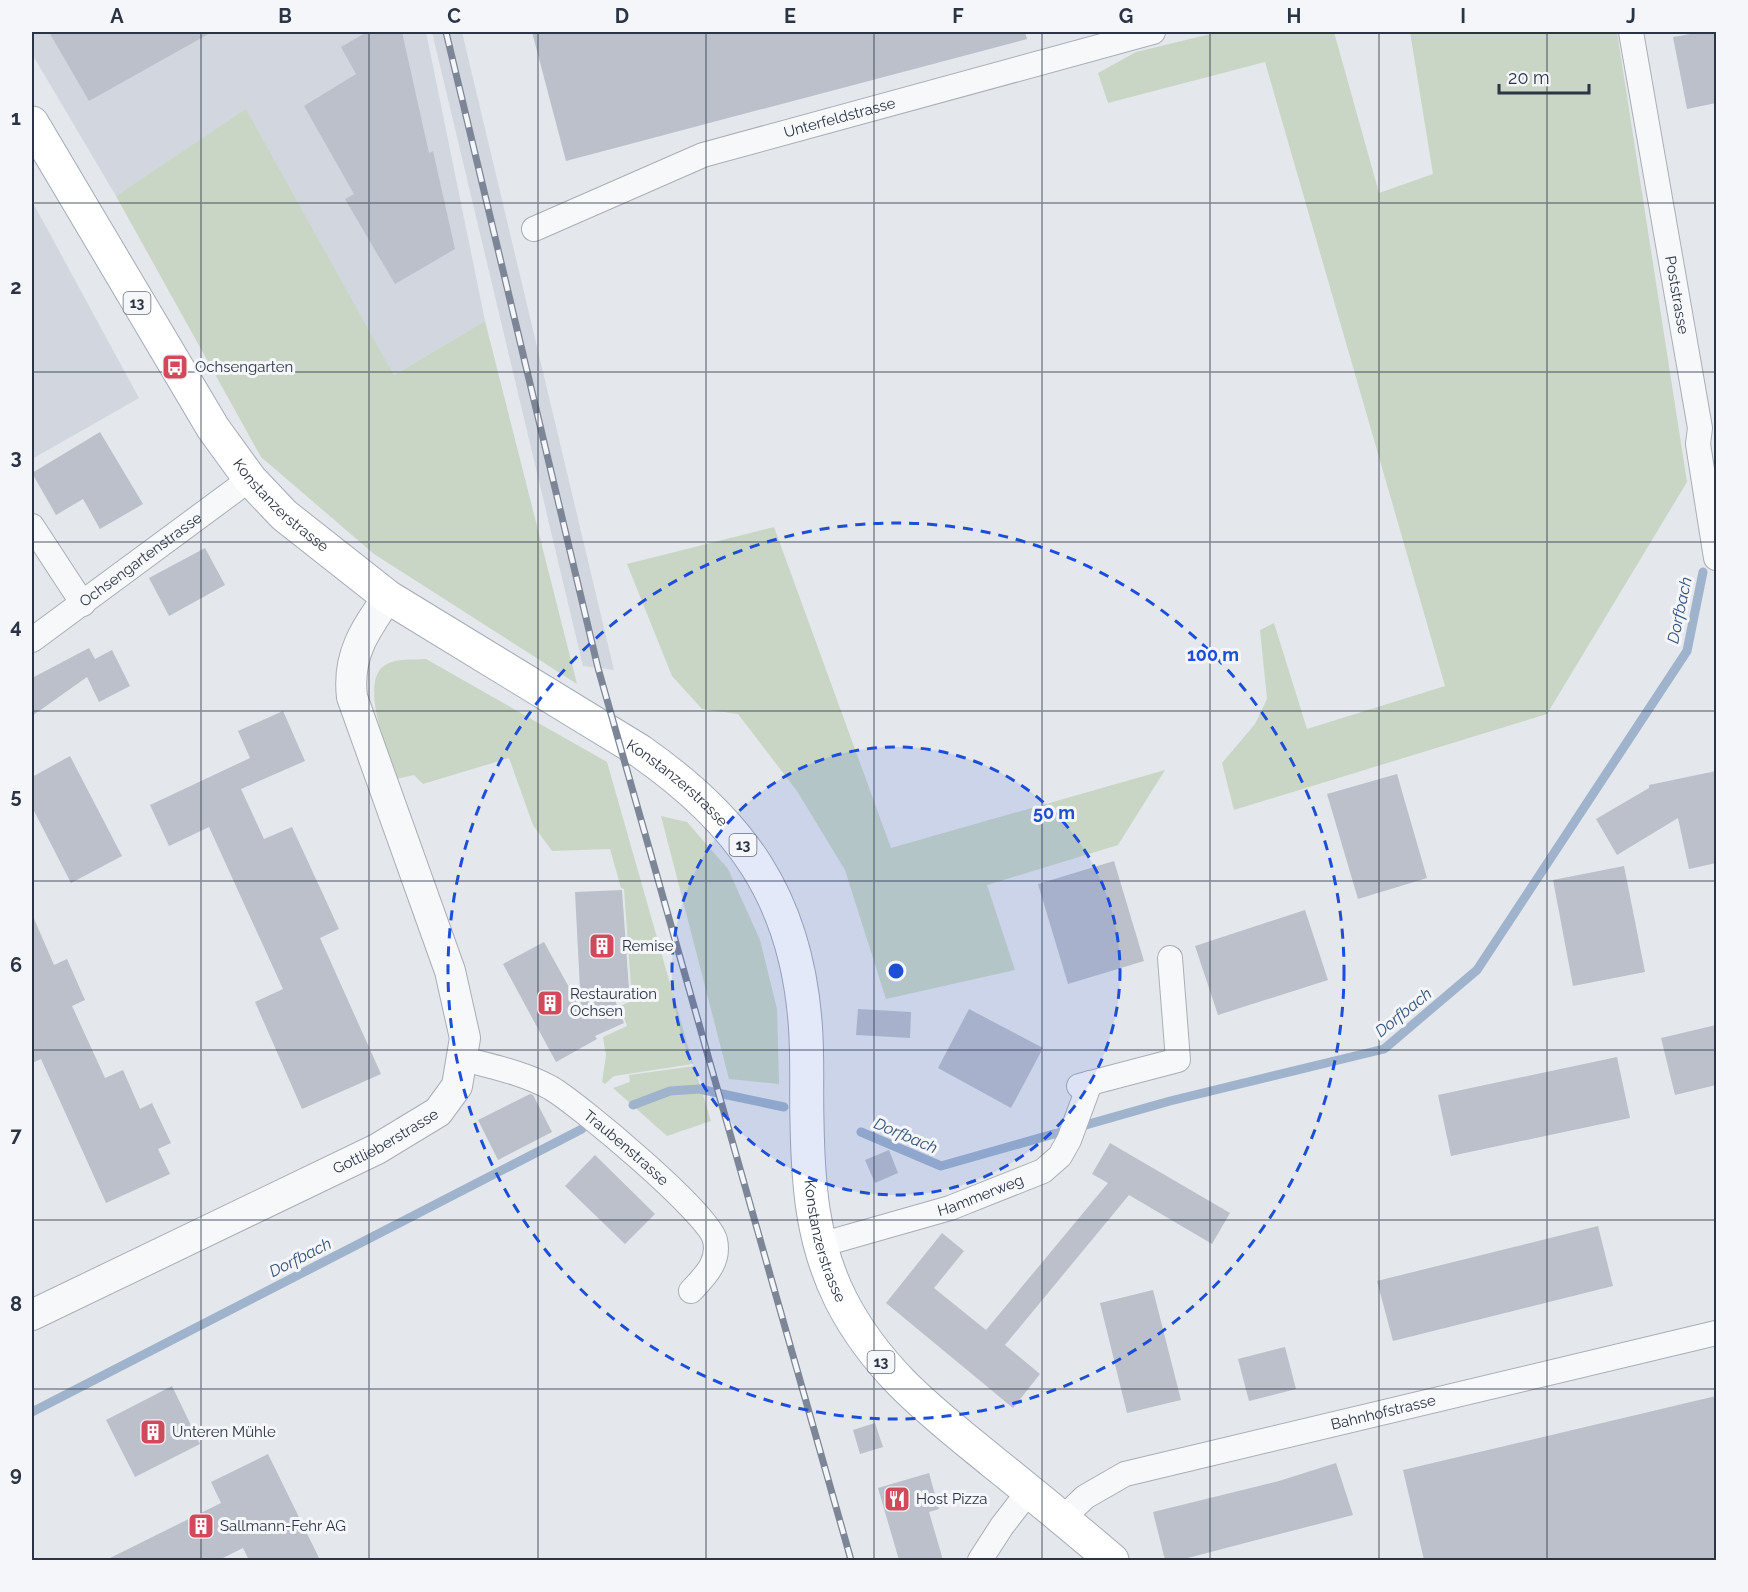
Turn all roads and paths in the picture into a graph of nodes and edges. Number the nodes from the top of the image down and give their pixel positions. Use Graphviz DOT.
graph roads {
  1 [pos="1153,32"];
  2 [pos="1631,32"];
  3 [pos="32,123"];
  4 [pos="534,230"];
  5 [pos="250,479"];
  6 [pos="32,526"];
  7 [pos="1716,558"];
  8 [pos="388,597"];
  9 [pos="83,604"];
  10 [pos="32,640"];
  11 [pos="1170,958"];
  12 [pos="464,1059"];
  13 [pos="820,1245"];
  14 [pos="691,1291"];
  15 [pos="32,1315"];
  16 [pos="1716,1333"];
  17 [pos="1029,1491"];
  18 [pos="1063,1518"];
  19 [pos="980,1560"];
  20 [pos="1112,1560"];
  1 -- 4 [label="street, Unterfeldstrasse"];
  2 -- 7 [label="street, Poststrasse"];
  3 -- 5 [label="main road, Konstanzerstrasse / 13"];
  5 -- 8 [label="main road, Konstanzerstrasse / 13"];
  5 -- 9 [label="street, Ochsengartenstrasse"];
  6 -- 9 [label="street"];
  8 -- 12 [label="street, Gottlieberstrasse"];
  8 -- 13 [label="main road, Konstanzerstrasse / 13"];
  9 -- 10 [label="street, Ochsengartenstrasse"];
  11 -- 13 [label="street, Hammerweg"];
  12 -- 14 [label="street, Traubenstrasse"];
  12 -- 15 [label="street, Gottlieberstrasse"];
  13 -- 17 [label="main road, Konstanzerstrasse / 13"];
  16 -- 18 [label="street, Bahnhofstrasse"];
  17 -- 18 [label="main road, Konstanzerstrasse / 13"];
  17 -- 19 [label="street"];
  18 -- 20 [label="main road, Konstanzerstrasse / 13"];
}
